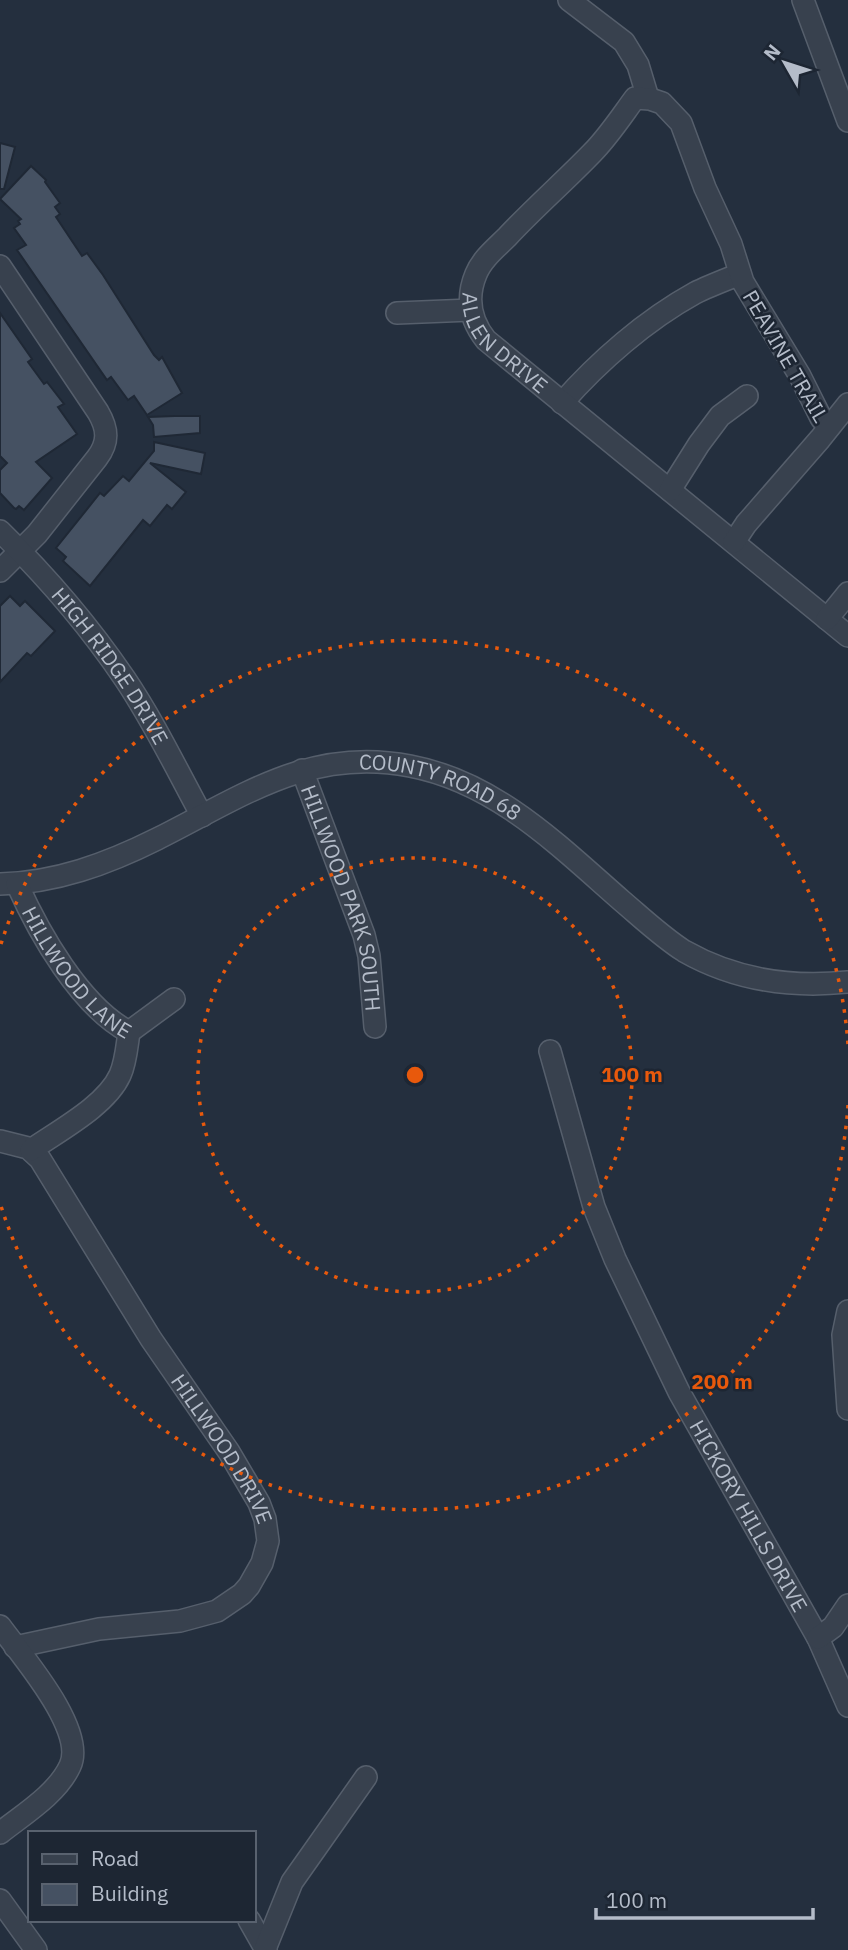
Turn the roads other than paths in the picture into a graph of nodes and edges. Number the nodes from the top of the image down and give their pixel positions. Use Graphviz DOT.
graph roads {
  1 [pos="569,0"];
  2 [pos="803,0"];
  3 [pos="648,98"];
  4 [pos="848,121"];
  5 [pos="0,266"];
  6 [pos="740,274"];
  7 [pos="471,310"];
  8 [pos="397,313"];
  9 [pos="747,396"];
  10 [pos="562,402"];
  11 [pos="848,404"];
  12 [pos="830,427"];
  13 [pos="670,490"];
  14 [pos="0,531"];
  15 [pos="734,542"];
  16 [pos="20,551"];
  17 [pos="0,571"];
  18 [pos="848,593"];
  19 [pos="827,619"];
  20 [pos="848,636"];
  21 [pos="302,770"];
  22 [pos="202,816"];
  23 [pos="8,884"];
  24 [pos="848,982"];
  25 [pos="174,999"];
  26 [pos="374,1027"];
  27 [pos="129,1032"];
  28 [pos="550,1051"];
  29 [pos="0,1141"];
  30 [pos="31,1150"];
  31 [pos="848,1311"];
  32 [pos="848,1409"];
  33 [pos="848,1605"];
  34 [pos="0,1626"];
  35 [pos="818,1638"];
  36 [pos="15,1647"];
  37 [pos="848,1706"];
  38 [pos="366,1777"];
  39 [pos="0,1833"];
  40 [pos="0,1900"];
  41 [pos="250,1922"];
  42 [pos="265,1949"];
  43 [pos="36,1950"];
  1 -- 3 [label="street"];
  2 -- 4 [label="street"];
  3 -- 6 [label="street"];
  3 -- 7 [label="street, ALLEN DRIVE"];
  5 -- 16 [label="street"];
  6 -- 10 [label="street, PEAVINE TRAIL"];
  6 -- 12 [label="street, PEAVINE TRAIL"];
  7 -- 8 [label="street"];
  7 -- 10 [label="street, ALLEN DRIVE"];
  9 -- 13 [label="street"];
  10 -- 13 [label="street, ALLEN DRIVE"];
  11 -- 12 [label="street"];
  12 -- 15 [label="street, PEAVINE TRAIL"];
  13 -- 15 [label="street, ALLEN DRIVE"];
  14 -- 16 [label="street, HIGH RIDGE DRIVE"];
  15 -- 19 [label="street, ALLEN DRIVE"];
  16 -- 17 [label="street"];
  16 -- 22 [label="street, HIGH RIDGE DRIVE"];
  18 -- 19 [label="street"];
  19 -- 20 [label="street, ALLEN DRIVE"];
  21 -- 22 [label="street, COUNTY ROAD 68"];
  21 -- 24 [label="street, COUNTY ROAD 68"];
  21 -- 26 [label="street, HILLWOOD PARK SOUTH"];
  22 -- 23 [label="street, COUNTY ROAD 68"];
  23 -- 27 [label="street, HILLWOOD LANE"];
  25 -- 27 [label="street"];
  27 -- 30 [label="street, HILLWOOD LANE"];
  28 -- 35 [label="street, HICKORY HILLS DRIVE"];
  29 -- 30 [label="street"];
  30 -- 36 [label="street, HILLWOOD DRIVE"];
  31 -- 32 [label="street"];
  33 -- 35 [label="street"];
  34 -- 36 [label="street"];
  35 -- 37 [label="street, HICKORY HILLS DRIVE"];
  36 -- 39 [label="street"];
  38 -- 42 [label="street"];
  40 -- 43 [label="street"];
  41 -- 42 [label="street"];
}
